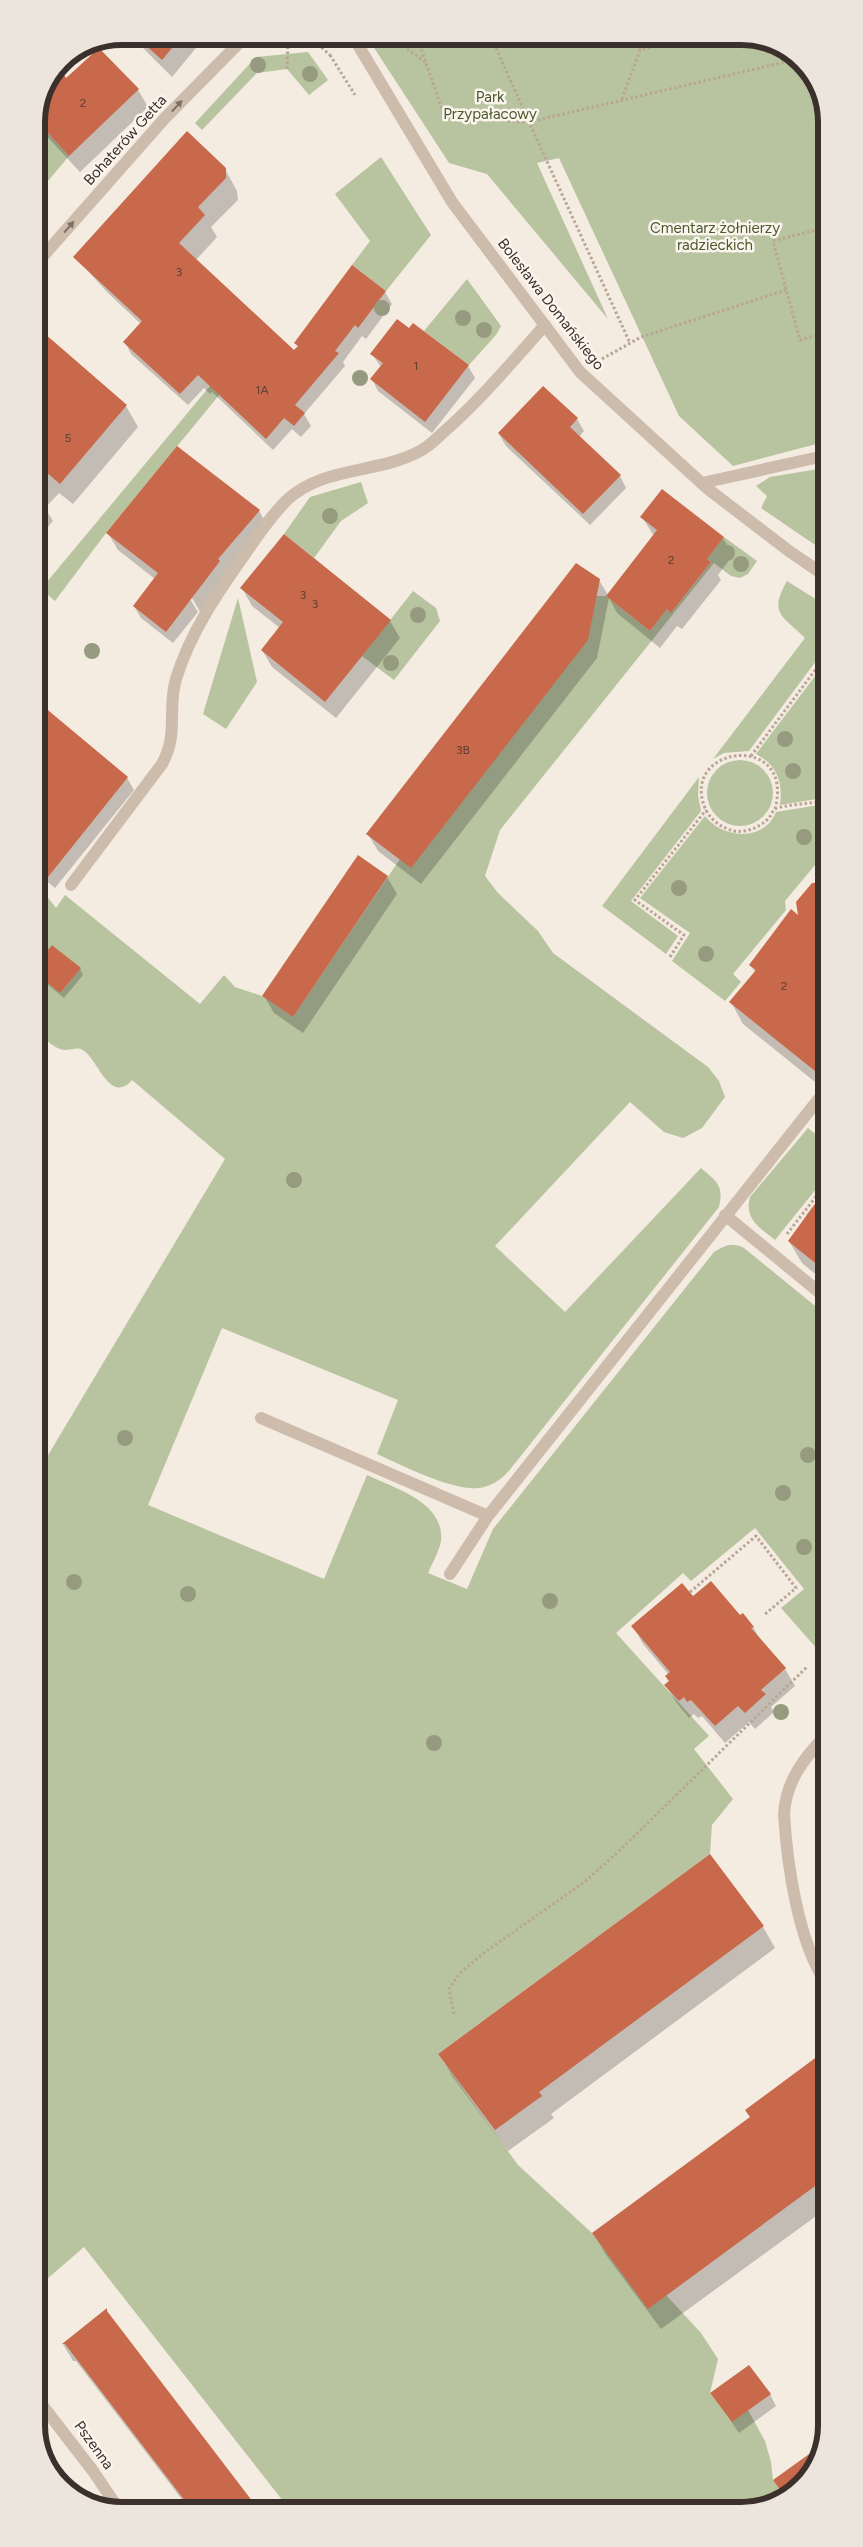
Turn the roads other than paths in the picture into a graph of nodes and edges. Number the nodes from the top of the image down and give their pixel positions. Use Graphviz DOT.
graph roads {
  1 [pos="237,45"];
  2 [pos="357,45"];
  3 [pos="45,255"];
  4 [pos="545,325"];
  5 [pos="818,457"];
  6 [pos="702,483"];
  7 [pos="818,571"];
  8 [pos="71,885"];
  9 [pos="818,1100"];
  10 [pos="725,1215"];
  11 [pos="818,1291"];
  12 [pos="261,1418"];
  13 [pos="488,1516"];
  14 [pos="450,1574"];
  15 [pos="818,1744"];
  16 [pos="818,1965"];
  17 [pos="45,2409"];
  18 [pos="114,2501"];
  3 -- 1 [label="street, Bohaterów Getta, one-way"];
  2 -- 4 [label="street, Bolesława Domańskiego"];
  4 -- 6 [label="street, Bolesława Domańskiego"];
  4 -- 8 [label="street"];
  5 -- 6 [label="street"];
  6 -- 7 [label="street, Bolesława Domańskiego"];
  9 -- 10 [label="street"];
  10 -- 11 [label="street"];
  10 -- 13 [label="street"];
  12 -- 13 [label="street"];
  13 -- 14 [label="street"];
  15 -- 16 [label="street"];
  17 -- 18 [label="street, Pszenna"];
}
